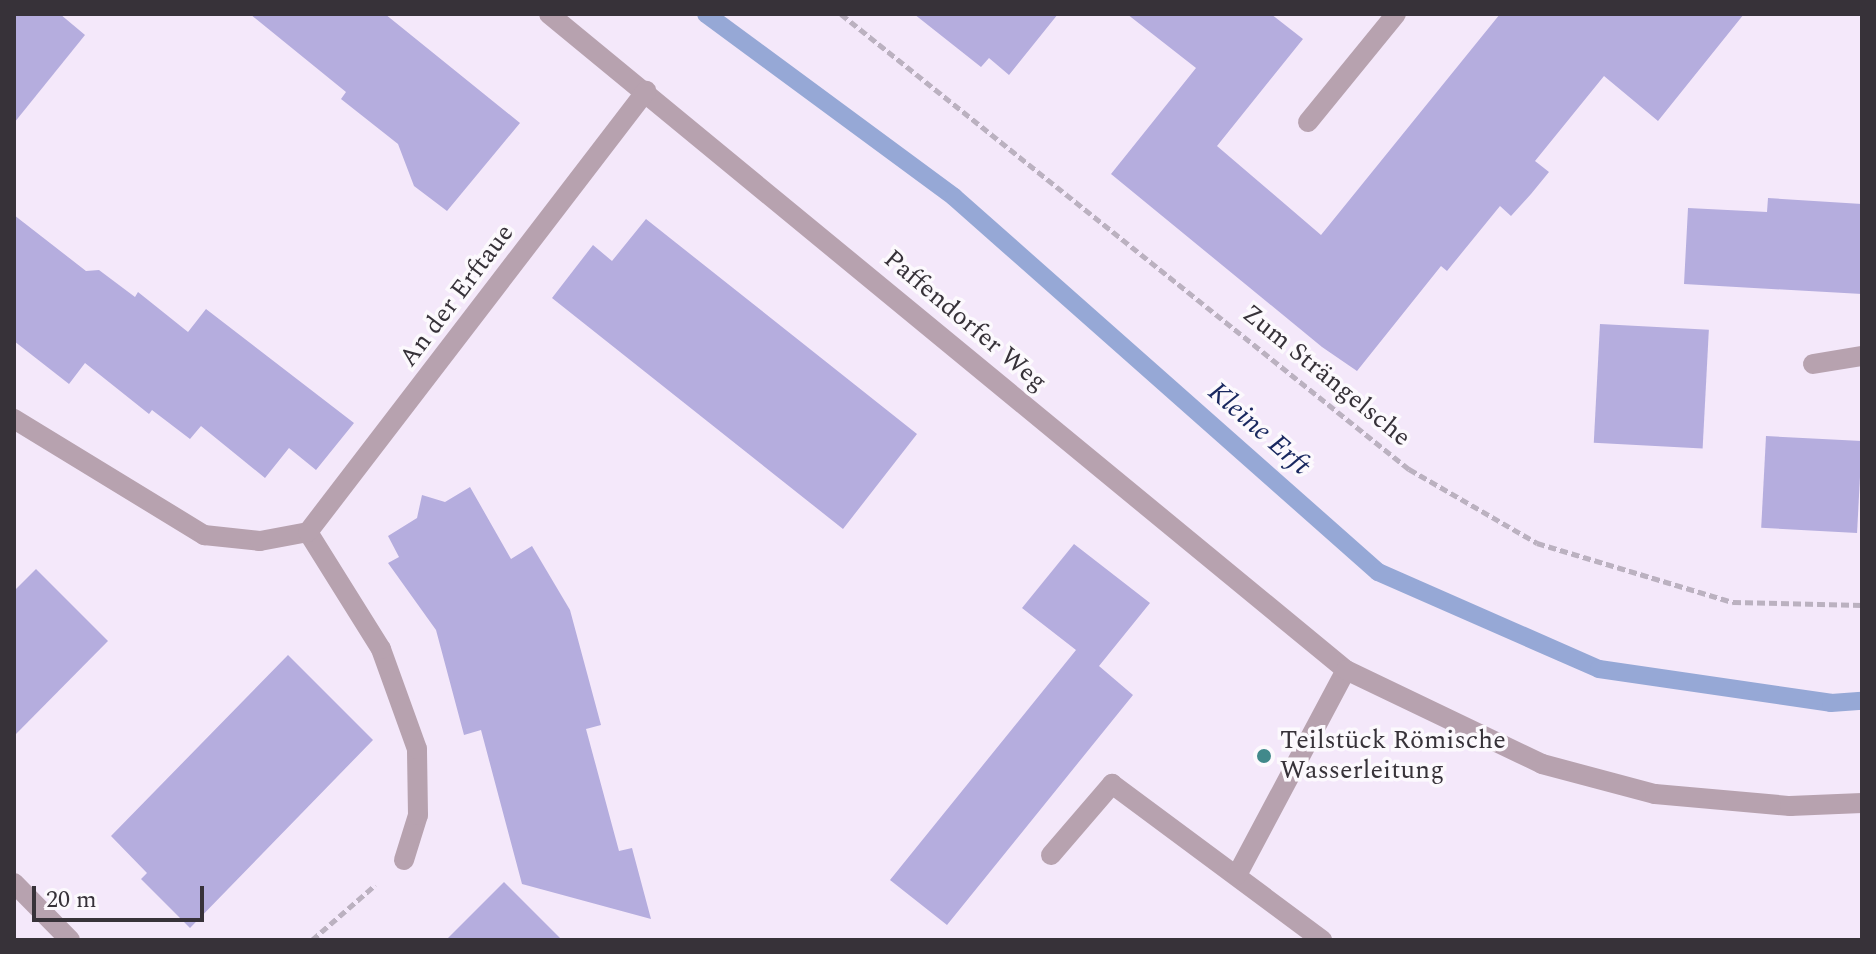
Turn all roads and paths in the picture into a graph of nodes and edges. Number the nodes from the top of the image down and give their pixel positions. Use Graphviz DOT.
graph roads {
  1 [pos="549,14"];
  2 [pos="841,14"];
  3 [pos="1396,14"];
  4 [pos="646,91"];
  5 [pos="1308,122"];
  6 [pos="1862,356"];
  7 [pos="1813,364"];
  8 [pos="14,419"];
  9 [pos="308,532"];
  10 [pos="1862,605"];
  11 [pos="1346,670"];
  12 [pos="1862,803"];
  13 [pos="1051,855"];
  14 [pos="404,860"];
  15 [pos="1237,875"];
  16 [pos="14,883"];
  17 [pos="70,940"];
  18 [pos="312,940"];
  19 [pos="1322,940"];
  1 -- 4 [label="street, Paffendorfer Weg"];
  2 -- 10 [label="path, Zum Strängelsche"];
  3 -- 5 [label="street"];
  4 -- 9 [label="street, An der Erftaue"];
  4 -- 11 [label="street, Paffendorfer Weg"];
  6 -- 7 [label="street"];
  8 -- 9 [label="street"];
  9 -- 14 [label="street"];
  11 -- 12 [label="street, Paffendorfer Weg"];
  11 -- 15 [label="street"];
  13 -- 15 [label="street"];
  14 -- 18 [label="path"];
  15 -- 19 [label="street"];
  16 -- 17 [label="street"];
}
